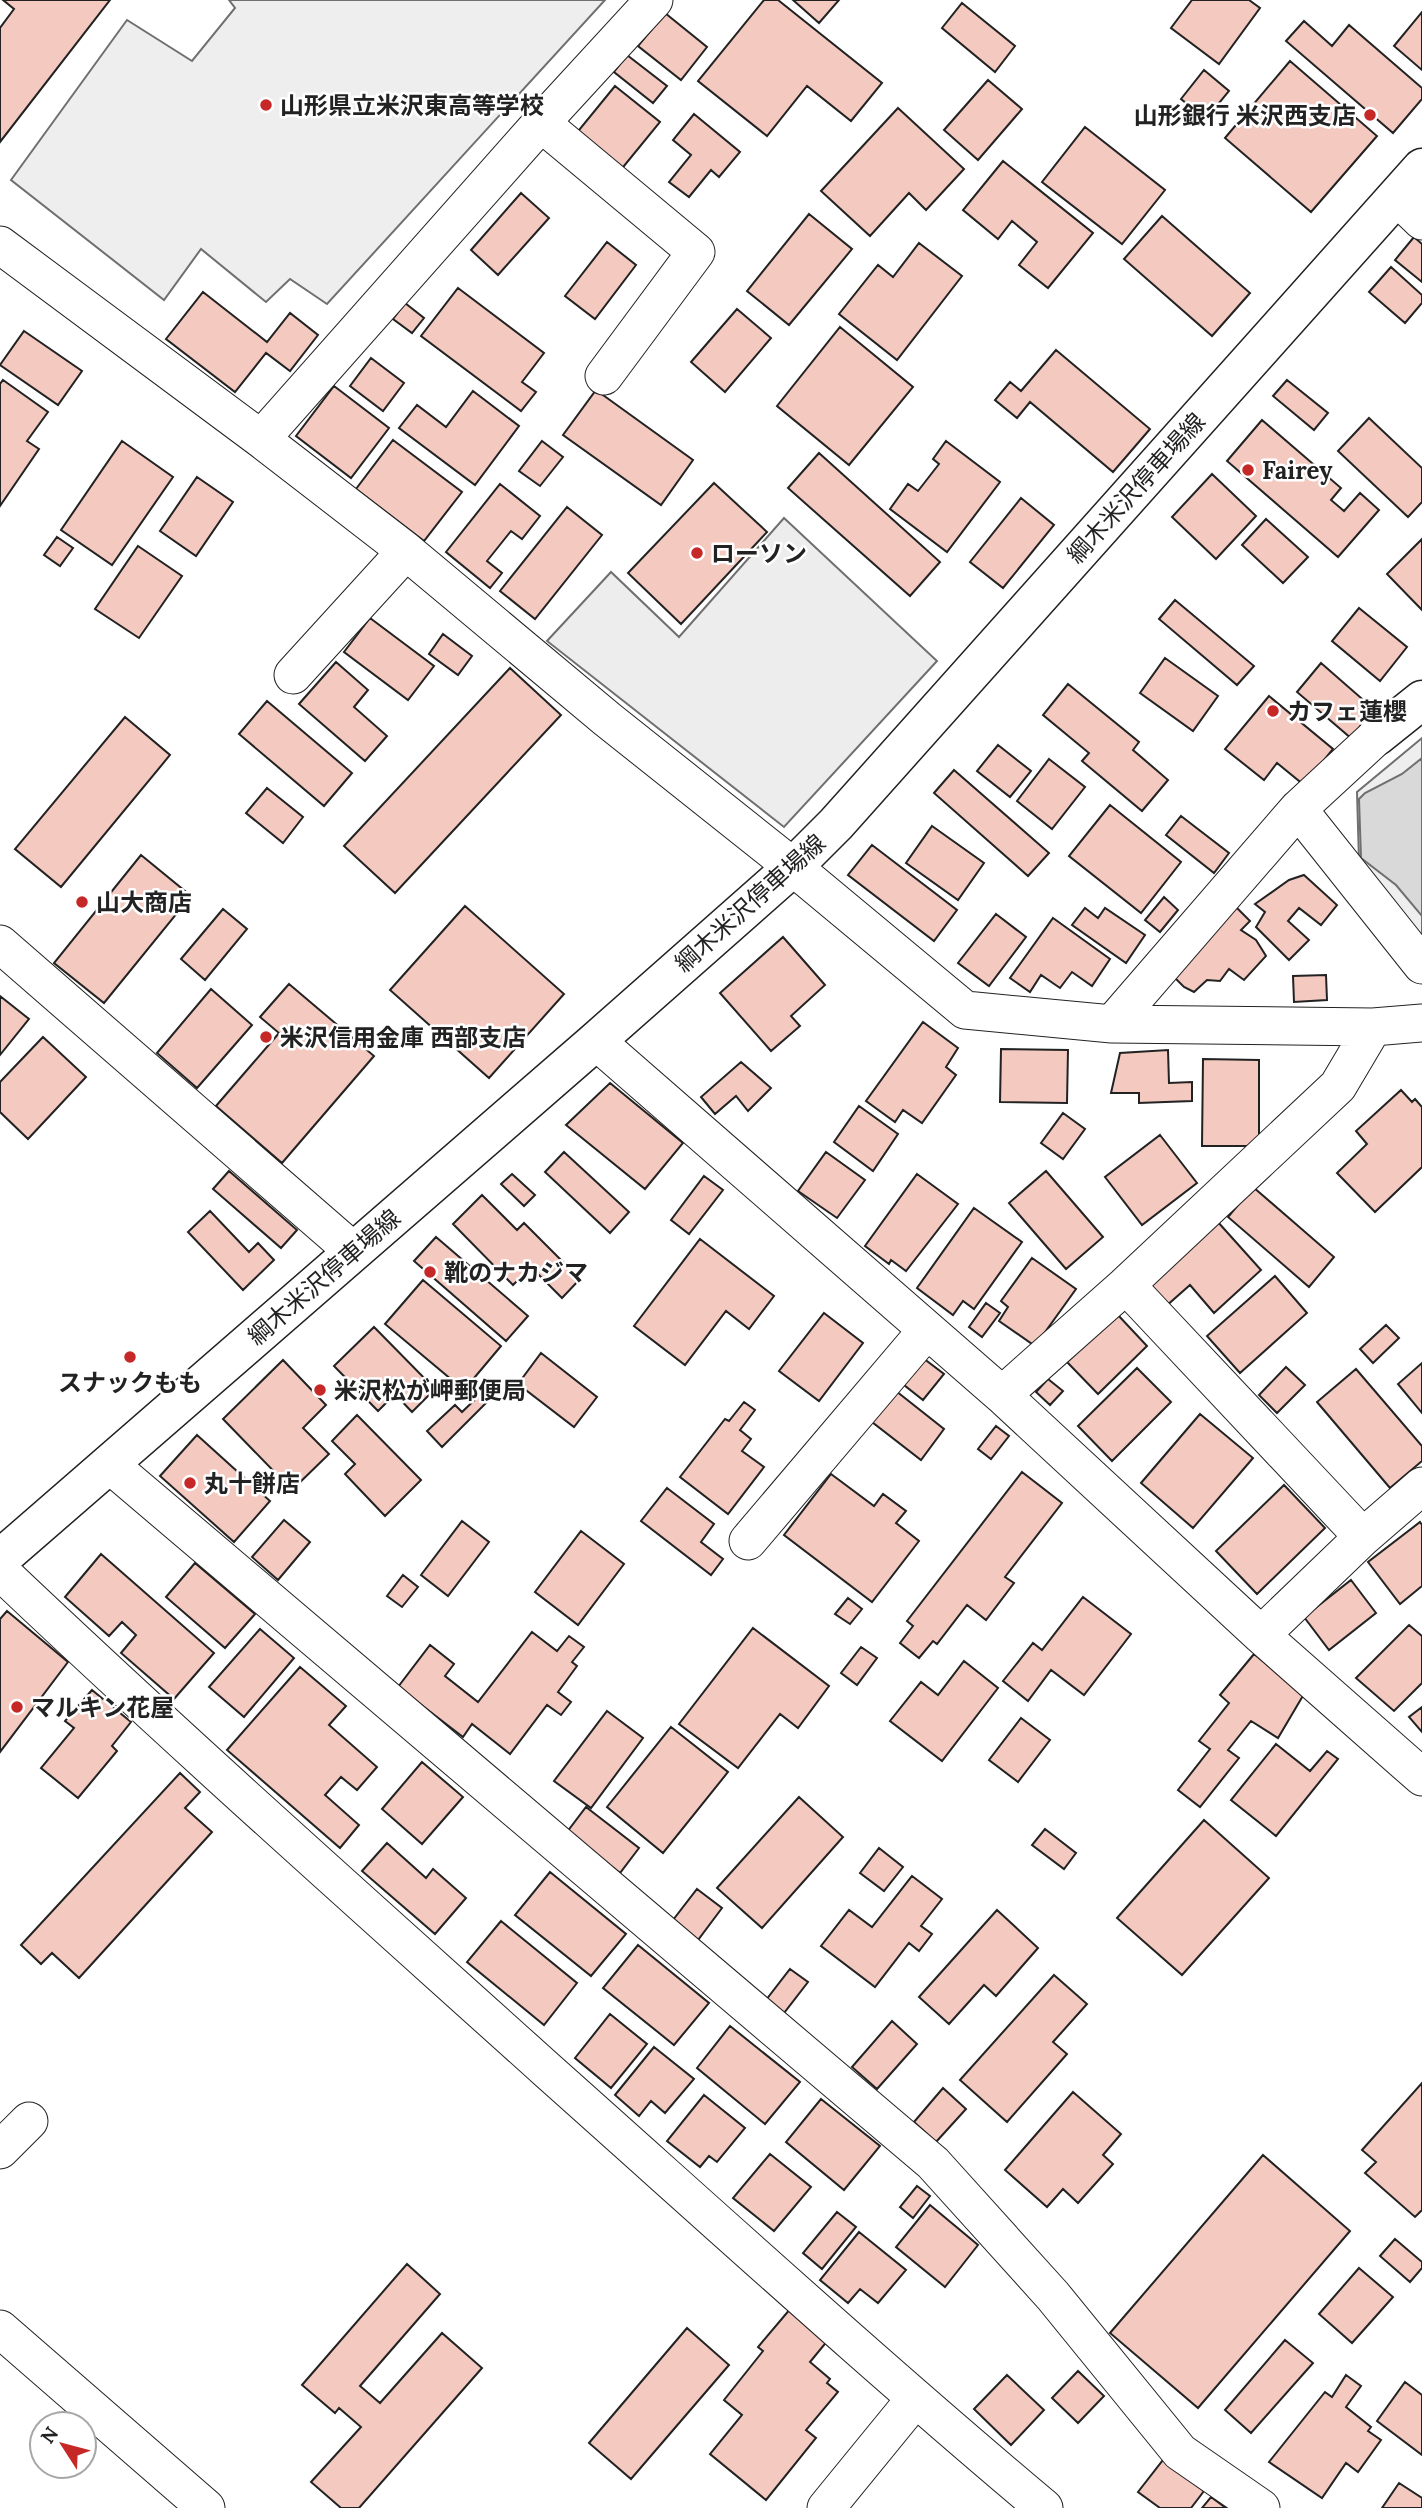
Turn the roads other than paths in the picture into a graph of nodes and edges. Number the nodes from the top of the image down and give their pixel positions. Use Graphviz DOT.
graph roads {
  1 [pos="654,0"];
  2 [pos="541,123"];
  3 [pos="1422,168"];
  4 [pos="1409,209"];
  5 [pos="0,245"];
  6 [pos="604,376"];
  7 [pos="261,439"];
  8 [pos="406,551"];
  9 [pos="293,676"];
  10 [pos="1422,700"];
  11 [pos="1377,736"];
  12 [pos="1298,808"];
  13 [pos="793,867"];
  14 [pos="0,944"];
  15 [pos="1422,965"];
  16 [pos="1422,1023"];
  17 [pos="1112,1024"];
  18 [pos="1373,1027"];
  19 [pos="596,1041"];
  20 [pos="353,1251"];
  21 [pos="1126,1285"];
  22 [pos="927,1330"];
  23 [pos="1002,1395"];
  24 [pos="109,1464"];
  25 [pos="1422,1486"];
  26 [pos="1363,1537"];
  27 [pos="748,1541"];
  28 [pos="0,1559"];
  29 [pos="0,1572"];
  30 [pos="1261,1634"];
  31 [pos="1422,1777"];
  32 [pos="29,2121"];
  33 [pos="0,2150"];
  34 [pos="0,2329"];
  35 [pos="915,2399"];
  36 [pos="206,2508"];
  37 [pos="826,2508"];
  38 [pos="1044,2508"];
  39 [pos="1261,2508"];
  1 -- 2 [label="street"];
  2 -- 6 [label="street"];
  2 -- 7 [label="street"];
  3 -- 4 [label="main road, 綱木米沢停車場線"];
  4 -- 13 [label="main road, 綱木米沢停車場線"];
  5 -- 7 [label="street"];
  7 -- 8 [label="street"];
  8 -- 9 [label="street"];
  8 -- 13 [label="street"];
  10 -- 11 [label="main road"];
  11 -- 12 [label="street"];
  12 -- 15 [label="street"];
  12 -- 17 [label="street"];
  13 -- 17 [label="street"];
  13 -- 19 [label="main road, 綱木米沢停車場線"];
  14 -- 20 [label="street"];
  16 -- 18 [label="street"];
  17 -- 18 [label="street"];
  18 -- 21 [label="street"];
  19 -- 20 [label="main road, 綱木米沢停車場線"];
  19 -- 22 [label="street"];
  20 -- 24 [label="main road, 綱木米沢停車場線"];
  21 -- 23 [label="street"];
  21 -- 26 [label="street"];
  22 -- 23 [label="street"];
  22 -- 27 [label="street"];
  23 -- 30 [label="street"];
  24 -- 28 [label="main road, 綱木米沢停車場線"];
  24 -- 39 [label="street"];
  25 -- 26 [label="street"];
  26 -- 30 [label="street"];
  29 -- 35 [label="street"];
  30 -- 31 [label="street"];
  32 -- 33 [label="street"];
  34 -- 36 [label="street"];
  35 -- 37 [label="street"];
  35 -- 38 [label="street"];
}
